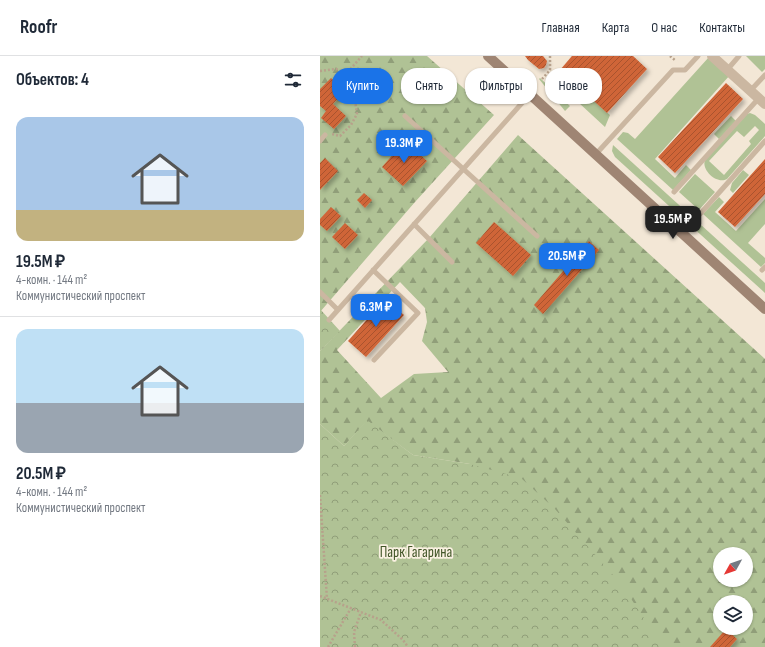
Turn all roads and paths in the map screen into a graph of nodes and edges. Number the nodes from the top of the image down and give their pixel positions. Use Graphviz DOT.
graph roads {
  1 [pos="362,56"];
  2 [pos="488,56"];
  3 [pos="550,56"];
  4 [pos="698,56"];
  5 [pos="712,56"];
  6 [pos="739,56"];
  7 [pos="351,68"];
  8 [pos="501,68"];
  9 [pos="332,70"];
  10 [pos="727,70"];
  11 [pos="320,71"];
  12 [pos="765,75"];
  13 [pos="542,79"];
  14 [pos="750,91"];
  15 [pos="537,100"];
  16 [pos="762,101"];
  17 [pos="356,104"];
  18 [pos="521,104"];
  19 [pos="405,116"];
  20 [pos="325,135"];
  21 [pos="320,141"];
  22 [pos="765,141"];
  23 [pos="596,154"];
  24 [pos="463,169"];
  25 [pos="674,192"];
  26 [pos="700,214"];
  27 [pos="414,224"];
  28 [pos="537,236"];
  29 [pos="452,262"];
  30 [pos="373,270"];
  31 [pos="320,292"];
  32 [pos="765,309"];
  33 [pos="338,310"];
  34 [pos="329,320"];
  35 [pos="374,360"];
  36 [pos="320,495"];
  37 [pos="320,596"];
  38 [pos="327,599"];
  39 [pos="351,608"];
  40 [pos="361,612"];
  41 [pos="328,647"];
  42 [pos="355,647"];
  43 [pos="408,647"];
  1 -- 7 [label="path"];
  2 -- 8 [label="main road"];
  3 -- 13 [label="path"];
  4 -- 23 [label="lane"];
  5 -- 10 [label="street"];
  6 -- 10 [label="lane"];
  9 -- 11 [label="path"];
  10 -- 14 [label="street"];
  12 -- 14 [label="lane"];
  14 -- 16 [label="street"];
  15 -- 23 [label="main road"];
  16 -- 25 [label="lane"];
  17 -- 20 [label="path"];
  18 -- 24 [label="lane"];
  19 -- 24 [label="lane"];
  20 -- 21 [label="lane"];
  22 -- 26 [label="lane"];
  23 -- 32 [label="main road"];
  24 -- 27 [label="lane"];
  24 -- 28 [label="lane"];
  27 -- 29 [label="lane"];
  27 -- 30 [label="lane"];
  30 -- 33 [label="lane"];
  30 -- 35 [label="lane"];
  31 -- 33 [label="lane"];
  33 -- 34 [label="lane"];
  36 -- 38 [label="path"];
  37 -- 38 [label="path"];
  38 -- 39 [label="path"];
  39 -- 40 [label="path"];
  39 -- 41 [label="path"];
  40 -- 42 [label="path"];
  40 -- 43 [label="path"];
}
